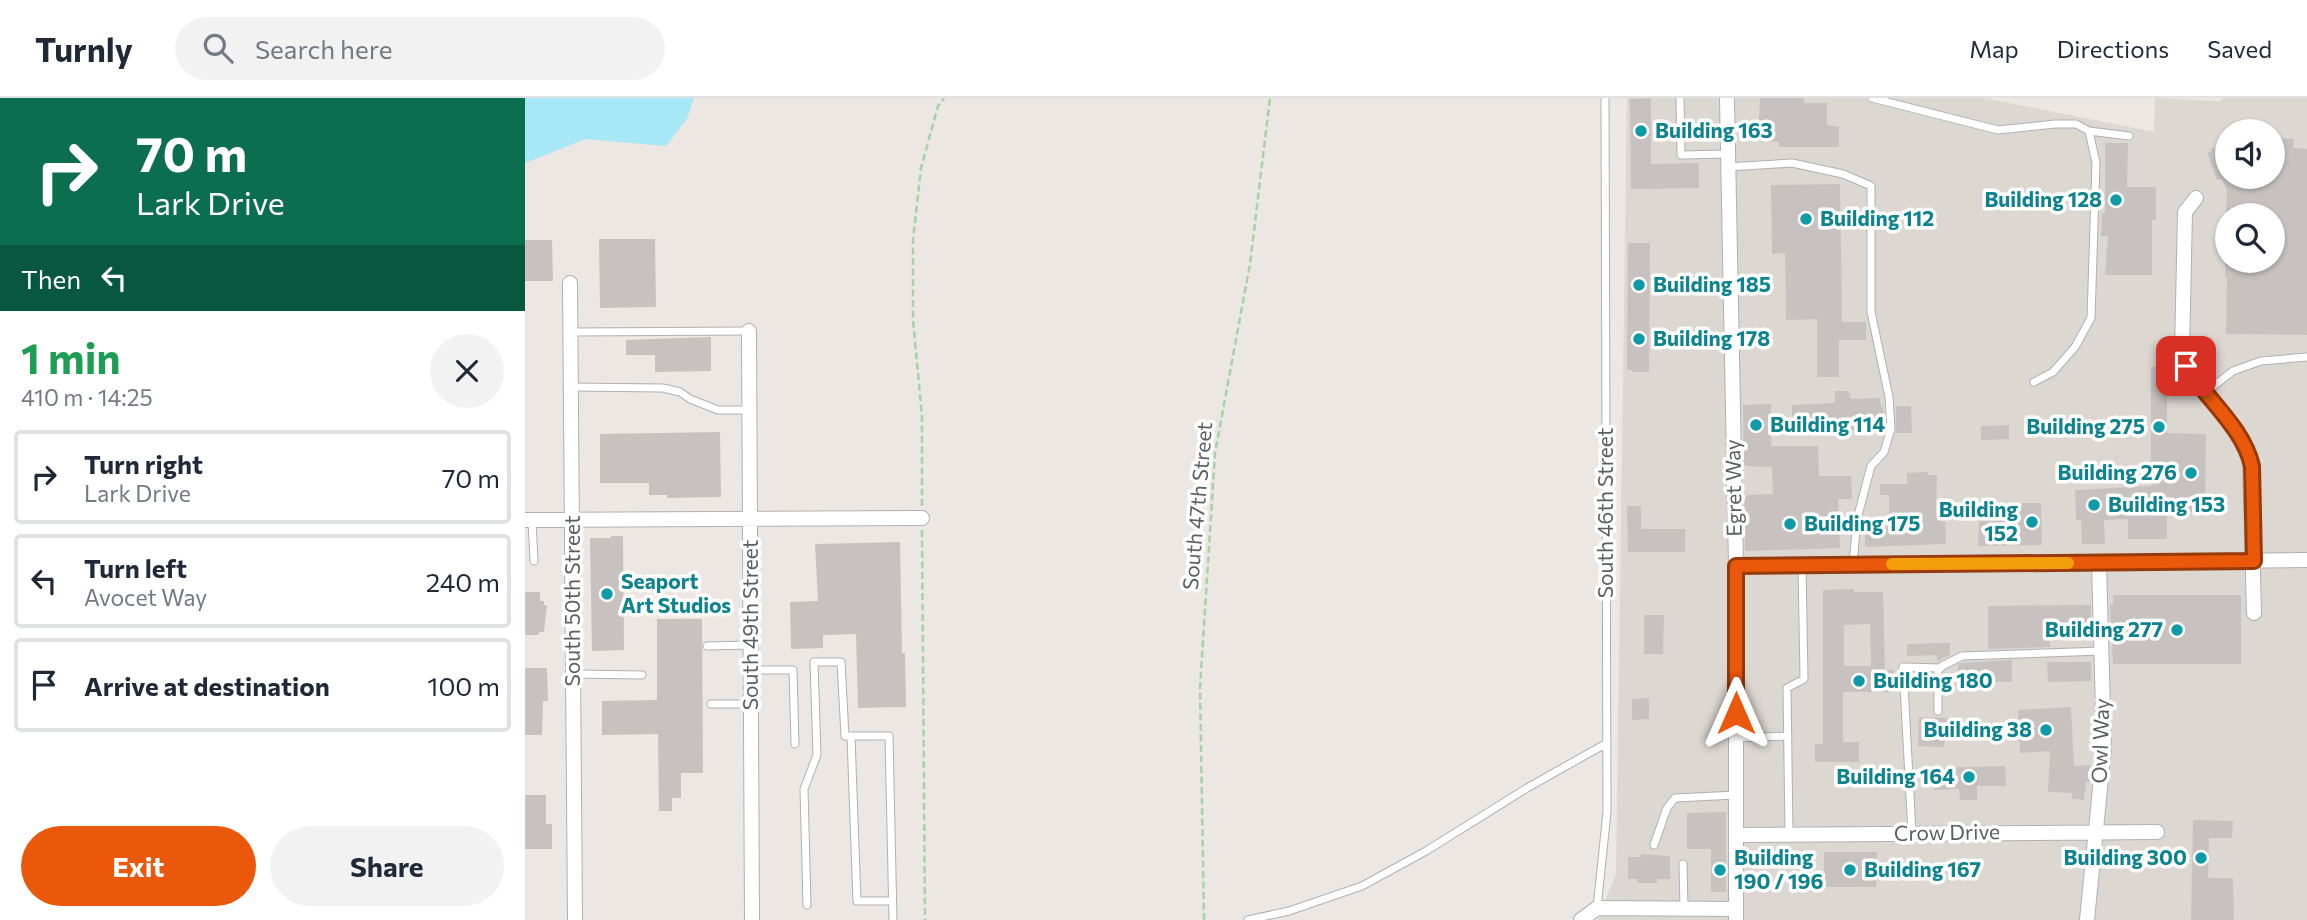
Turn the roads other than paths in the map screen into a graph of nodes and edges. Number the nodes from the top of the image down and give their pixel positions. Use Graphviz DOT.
graph roads {
  1 [pos="1605,98"];
  2 [pos="1680,98"];
  3 [pos="1727,98"];
  4 [pos="1872,98"];
  5 [pos="2089,131"];
  6 [pos="2129,136"];
  7 [pos="1728,160"];
  8 [pos="2196,198"];
  9 [pos="570,283"];
  10 [pos="749,331"];
  11 [pos="571,332"];
  12 [pos="2307,357"];
  13 [pos="2034,382"];
  14 [pos="571,387"];
  15 [pos="2207,391"];
  16 [pos="750,410"];
  17 [pos="922,518"];
  18 [pos="750,519"];
  19 [pos="529,520"];
  20 [pos="572,520"];
  21 [pos="2307,560"];
  22 [pos="534,561"];
  23 [pos="2254,561"];
  24 [pos="2099,562"];
  25 [pos="1802,565"];
  26 [pos="1853,565"];
  27 [pos="1736,566"];
  28 [pos="2254,614"];
  29 [pos="751,645"];
  30 [pos="707,646"];
  31 [pos="2101,651"];
  32 [pos="1940,668"];
  33 [pos="751,670"];
  34 [pos="573,674"];
  35 [pos="642,675"];
  36 [pos="711,704"];
  37 [pos="751,704"];
  38 [pos="1938,711"];
  39 [pos="1788,736"];
  40 [pos="851,737"];
  41 [pos="1736,738"];
  42 [pos="795,744"];
  43 [pos="1607,744"];
  44 [pos="1736,795"];
  45 [pos="2095,831"];
  46 [pos="2157,832"];
  47 [pos="1912,833"];
  48 [pos="1790,834"];
  49 [pos="1736,835"];
  50 [pos="1654,845"];
  51 [pos="1683,864"];
  52 [pos="892,901"];
  53 [pos="807,905"];
  54 [pos="1597,908"];
  55 [pos="1684,909"];
  56 [pos="1736,915"];
  57 [pos="575,920"];
  58 [pos="753,920"];
  59 [pos="893,920"];
  60 [pos="1248,920"];
  61 [pos="1581,920"];
  62 [pos="2087,920"];
  1 -- 43 [label="lane, South 46th Street"];
  2 -- 7 [label="lane"];
  3 -- 7 [label="street, Egret Way"];
  4 -- 5 [label="lane"];
  5 -- 6 [label="lane"];
  5 -- 13 [label="lane"];
  7 -- 26 [label="lane"];
  7 -- 27 [label="street, Egret Way"];
  8 -- 15 [label="street"];
  9 -- 11 [label="street, South 50th Street"];
  10 -- 11 [label="lane"];
  10 -- 16 [label="street, South 49th Street"];
  11 -- 14 [label="street, South 50th Street"];
  12 -- 15 [label="lane"];
  14 -- 16 [label="lane"];
  14 -- 20 [label="street, South 50th Street"];
  15 -- 23 [label="street"];
  16 -- 18 [label="street, South 49th Street"];
  17 -- 18 [label="street"];
  18 -- 20 [label="street"];
  18 -- 29 [label="street, South 49th Street"];
  19 -- 20 [label="street"];
  19 -- 22 [label="lane"];
  20 -- 34 [label="street, South 50th Street"];
  21 -- 23 [label="street"];
  23 -- 24 [label="street"];
  23 -- 28 [label="street"];
  24 -- 26 [label="street"];
  24 -- 31 [label="street, Owl Way"];
  25 -- 26 [label="street"];
  25 -- 27 [label="street"];
  25 -- 39 [label="lane"];
  27 -- 41 [label="street, Egret Way"];
  29 -- 30 [label="lane"];
  29 -- 33 [label="street, South 49th Street"];
  31 -- 32 [label="lane"];
  31 -- 45 [label="street, Owl Way"];
  32 -- 38 [label="lane"];
  32 -- 47 [label="lane"];
  33 -- 37 [label="street, South 49th Street"];
  33 -- 42 [label="lane"];
  34 -- 35 [label="lane"];
  34 -- 57 [label="street, South 50th Street"];
  36 -- 37 [label="lane"];
  37 -- 58 [label="street, South 49th Street"];
  39 -- 41 [label="lane"];
  39 -- 48 [label="lane"];
  40 -- 52 [label="lane"];
  40 -- 52 [label="lane"];
  40 -- 53 [label="lane"];
  41 -- 44 [label="street, Egret Way"];
  43 -- 54 [label="lane, South 46th Street"];
  43 -- 60 [label="lane"];
  44 -- 49 [label="street, Egret Way"];
  44 -- 50 [label="lane"];
  45 -- 46 [label="street, Crow Drive"];
  45 -- 47 [label="street, Crow Drive"];
  45 -- 62 [label="street, Owl Way"];
  47 -- 48 [label="street, Crow Drive"];
  48 -- 49 [label="street, Crow Drive"];
  49 -- 56 [label="street, Egret Way"];
  51 -- 55 [label="lane"];
  52 -- 59 [label="lane"];
  54 -- 55 [label="street"];
  54 -- 61 [label="street"];
  55 -- 56 [label="street"];
}
